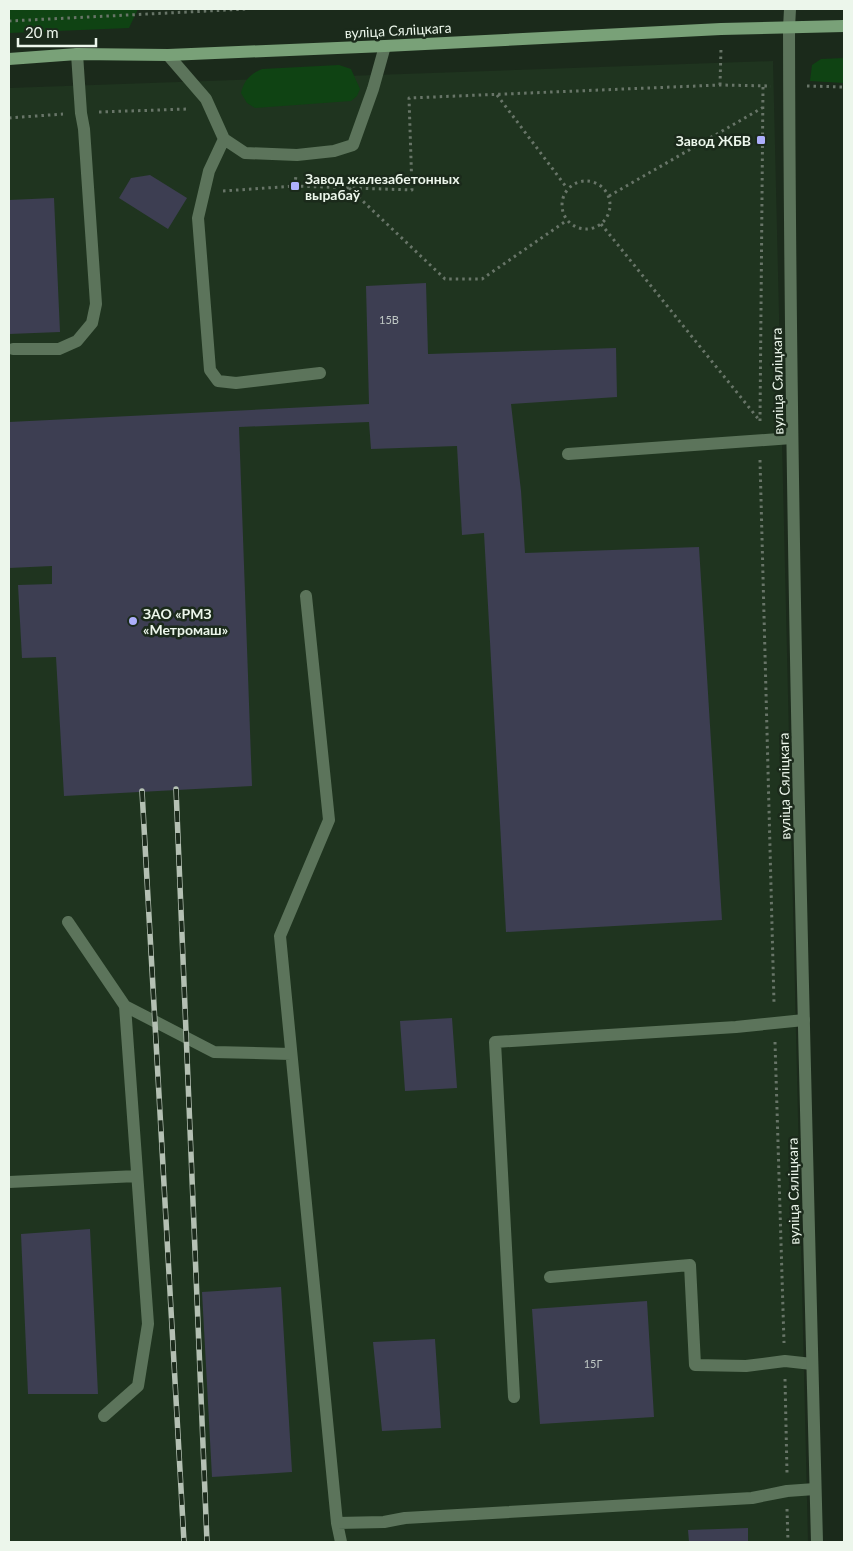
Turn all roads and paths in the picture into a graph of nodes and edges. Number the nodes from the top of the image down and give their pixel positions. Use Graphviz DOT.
graph roads {
  1 [pos="247,9"];
  2 [pos="790,9"];
  3 [pos="9,21"];
  4 [pos="844,26"];
  5 [pos="789,28"];
  6 [pos="385,46"];
  7 [pos="77,54"];
  8 [pos="168,55"];
  9 [pos="9,59"];
  10 [pos="763,86"];
  11 [pos="789,86"];
  12 [pos="844,87"];
  13 [pos="496,94"];
  14 [pos="762,108"];
  15 [pos="188,109"];
  16 [pos="81,113"];
  17 [pos="9,118"];
  18 [pos="224,139"];
  19 [pos="209,171"];
  20 [pos="349,187"];
  21 [pos="567,188"];
  22 [pos="608,196"];
  23 [pos="566,220"];
  24 [pos="601,224"];
  25 [pos="13,348"];
  26 [pos="320,373"];
  27 [pos="792,438"];
  28 [pos="760,440"];
  29 [pos="568,454"];
  30 [pos="306,596"];
  31 [pos="68,922"];
  32 [pos="125,1006"];
  33 [pos="804,1020"];
  34 [pos="775,1024"];
  35 [pos="292,1054"];
  36 [pos="137,1176"];
  37 [pos="9,1182"];
  38 [pos="550,1277"];
  39 [pos="785,1361"];
  40 [pos="812,1364"];
  41 [pos="514,1397"];
  42 [pos="104,1416"];
  43 [pos="815,1489"];
  44 [pos="787,1491"];
  45 [pos="337,1523"];
  46 [pos="341,1542"];
  47 [pos="788,1542"];
  48 [pos="817,1542"];
  1 -- 3 [label="path"];
  2 -- 5 [label="street"];
  4 -- 5 [label="main road, вуліца Сяліцкага"];
  5 -- 6 [label="main road, вуліца Сяліцкага"];
  5 -- 11 [label="street, вуліца Сяліцкага"];
  6 -- 8 [label="main road, вуліца Сяліцкага"];
  6 -- 18 [label="street"];
  7 -- 8 [label="main road, вуліца Сяліцкага"];
  7 -- 9 [label="main road, вуліца Сяліцкага"];
  7 -- 16 [label="street"];
  8 -- 18 [label="street"];
  10 -- 11 [label="path"];
  10 -- 13 [label="path"];
  10 -- 14 [label="path"];
  11 -- 12 [label="path"];
  11 -- 27 [label="street, вуліца Сяліцкага"];
  13 -- 20 [label="path"];
  13 -- 21 [label="path"];
  14 -- 22 [label="path"];
  14 -- 24 [label="path"];
  15 -- 16 [label="path"];
  16 -- 17 [label="path"];
  16 -- 25 [label="street"];
  18 -- 19 [label="street"];
  19 -- 20 [label="path"];
  19 -- 26 [label="street"];
  20 -- 23 [label="path"];
  21 -- 22 [label="path"];
  21 -- 23 [label="path"];
  22 -- 24 [label="path"];
  23 -- 24 [label="path"];
  27 -- 28 [label="street"];
  27 -- 33 [label="street, вуліца Сяліцкага"];
  28 -- 29 [label="street"];
  28 -- 34 [label="path"];
  30 -- 35 [label="street"];
  31 -- 32 [label="street"];
  32 -- 35 [label="street"];
  32 -- 36 [label="street"];
  33 -- 34 [label="street"];
  33 -- 40 [label="street, вуліца Сяліцкага"];
  34 -- 39 [label="path"];
  34 -- 41 [label="street"];
  35 -- 45 [label="street"];
  36 -- 37 [label="street"];
  36 -- 42 [label="street"];
  38 -- 39 [label="street"];
  39 -- 40 [label="street"];
  39 -- 44 [label="path"];
  40 -- 43 [label="street, вуліца Сяліцкага"];
  43 -- 44 [label="street"];
  43 -- 48 [label="street, вуліца Сяліцкага"];
  44 -- 45 [label="street"];
  44 -- 47 [label="path"];
  45 -- 46 [label="street"];
}
